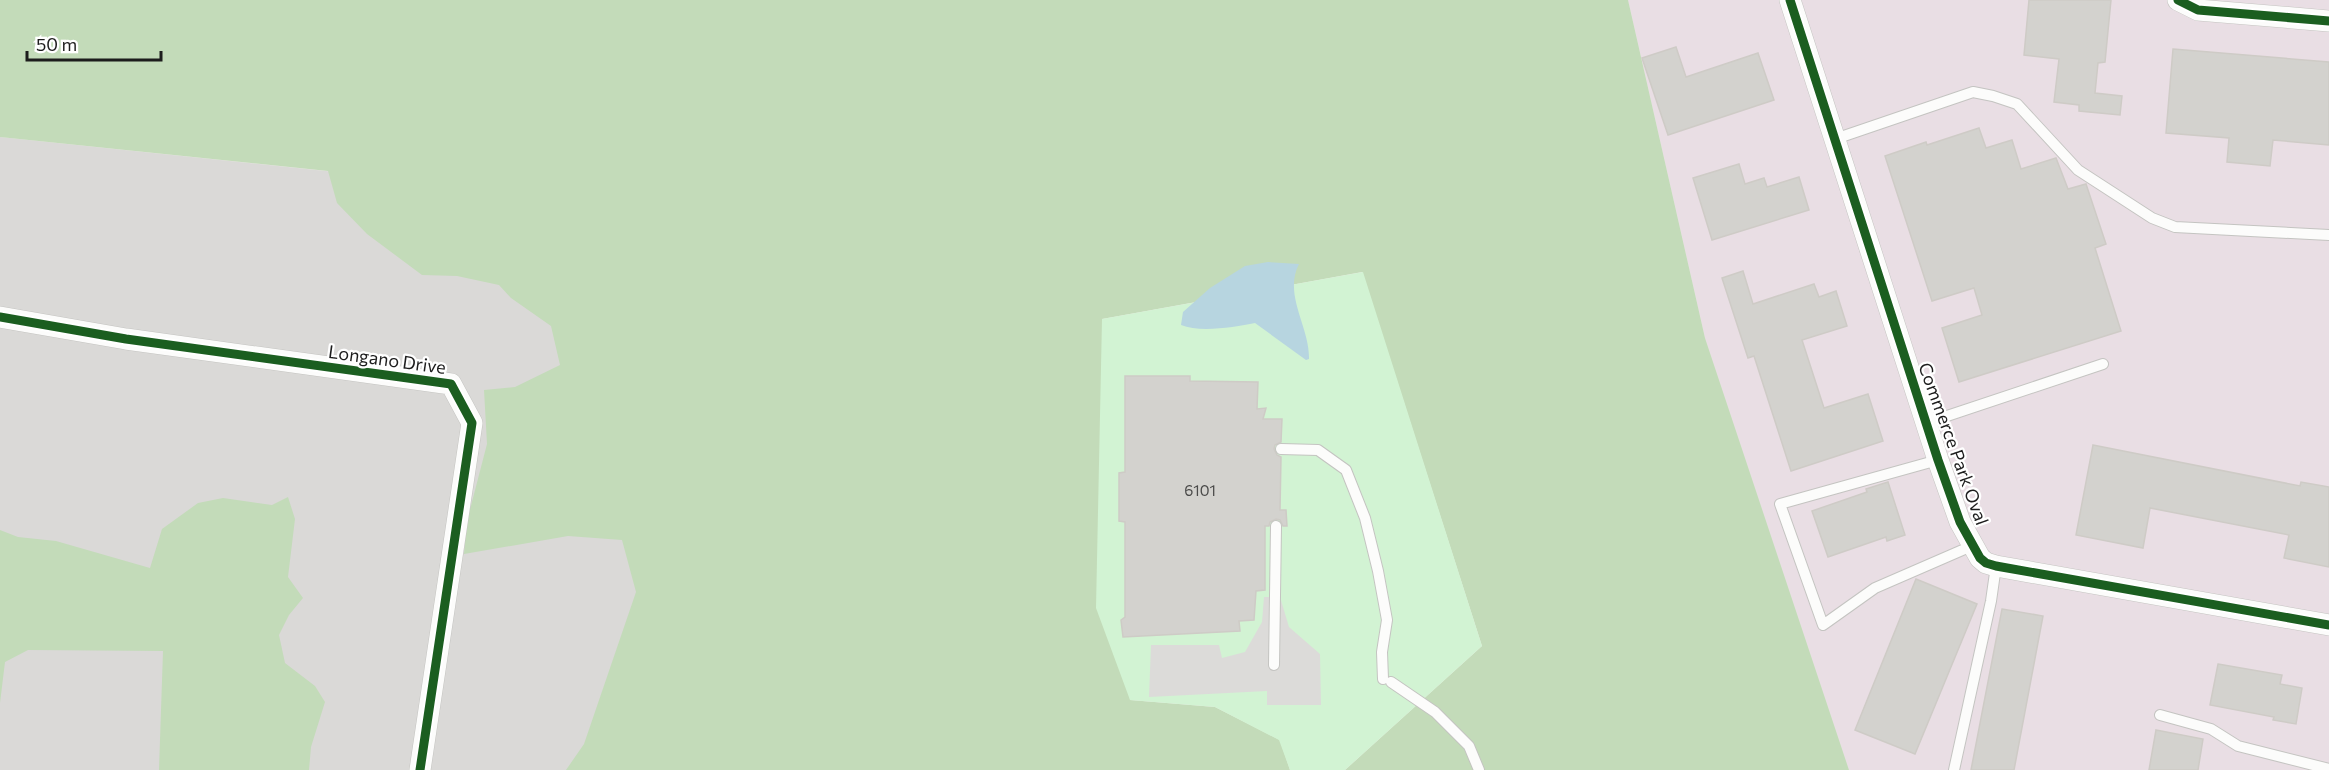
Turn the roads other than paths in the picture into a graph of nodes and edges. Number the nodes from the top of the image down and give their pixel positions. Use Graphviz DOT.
graph roads {
  1 [pos="1790,0"];
  2 [pos="2178,0"];
  3 [pos="2329,21"];
  4 [pos="1834,139"];
  5 [pos="2329,235"];
  6 [pos="0,317"];
  7 [pos="2103,364"];
  8 [pos="1926,423"];
  9 [pos="1281,449"];
  10 [pos="1938,460"];
  11 [pos="1276,526"];
  12 [pos="1974,545"];
  13 [pos="1996,566"];
  14 [pos="2329,625"];
  15 [pos="1274,665"];
  16 [pos="2160,715"];
  17 [pos="2329,768"];
  18 [pos="420,770"];
  19 [pos="1479,770"];
  20 [pos="1954,770"];
  1 -- 4 [label="street, Commerce Park Oval"];
  2 -- 3 [label="street"];
  4 -- 5 [label="lane"];
  4 -- 8 [label="street, Commerce Park Oval"];
  6 -- 18 [label="street, Longano Drive"];
  7 -- 8 [label="lane"];
  8 -- 10 [label="street, Commerce Park Oval"];
  9 -- 19 [label="lane"];
  10 -- 12 [label="street, Commerce Park Oval"];
  10 -- 12 [label="lane"];
  11 -- 15 [label="lane"];
  12 -- 13 [label="street, Commerce Park Oval"];
  13 -- 14 [label="street"];
  13 -- 20 [label="lane"];
  16 -- 17 [label="lane"];
}
